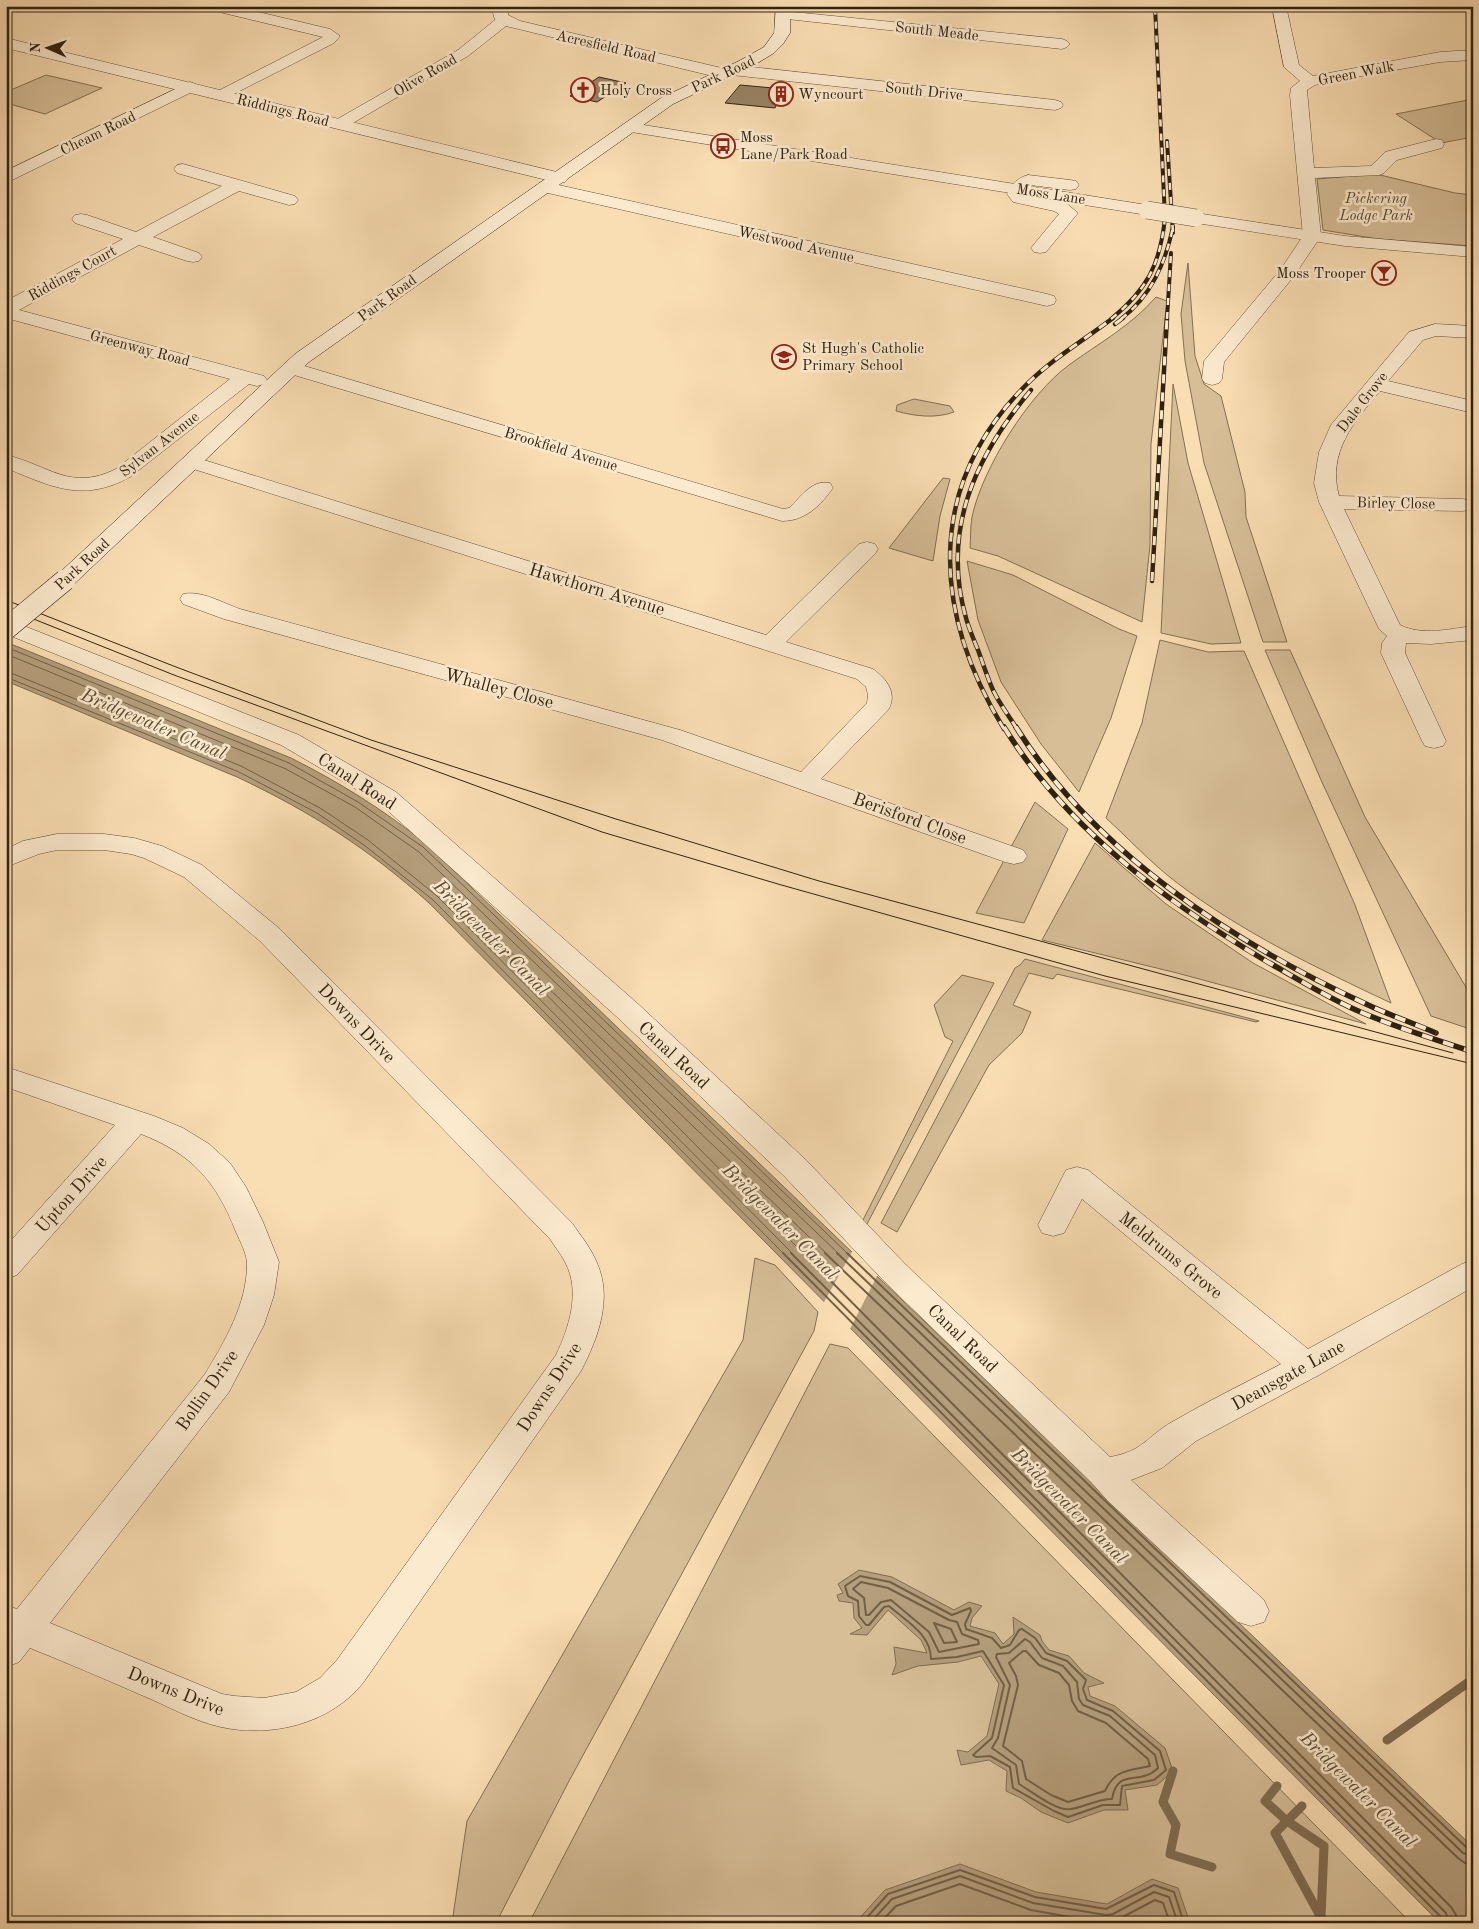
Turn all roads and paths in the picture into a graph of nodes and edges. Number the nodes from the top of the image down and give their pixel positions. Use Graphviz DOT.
graph roads {
  1 [pos="212,6"];
  2 [pos="1279,6"];
  3 [pos="783,11"];
  4 [pos="503,13"];
  5 [pos="6,43"];
  6 [pos="1062,44"];
  7 [pos="1473,56"];
  8 [pos="729,72"];
  9 [pos="1310,82"];
  10 [pos="190,87"];
  11 [pos="222,95"];
  12 [pos="1055,105"];
  13 [pos="340,124"];
  14 [pos="631,128"];
  15 [pos="1436,144"];
  16 [pos="184,168"];
  17 [pos="1305,173"];
  18 [pos="6,178"];
  19 [pos="552,183"];
  20 [pos="236,185"];
  21 [pos="1070,185"];
  22 [pos="1018,189"];
  23 [pos="289,200"];
  24 [pos="83,219"];
  25 [pos="1312,236"];
  26 [pos="137,238"];
  27 [pos="1040,248"];
  28 [pos="1473,252"];
  29 [pos="193,257"];
  30 [pos="1047,300"];
  31 [pos="6,311"];
  32 [pos="1473,332"];
  33 [pos="291,368"];
  34 [pos="245,376"];
  35 [pos="1212,378"];
  36 [pos="1375,384"];
  37 [pos="273,385"];
  38 [pos="1473,407"];
  39 [pos="6,461"];
  40 [pos="191,462"];
  41 [pos="822,488"];
  42 [pos="1330,502"];
  43 [pos="1462,504"];
  44 [pos="867,549"];
  45 [pos="191,599"];
  46 [pos="8,628"];
  47 [pos="1400,633"];
  48 [pos="1473,633"];
  49 [pos="771,644"];
  50 [pos="1434,741"];
  51 [pos="806,781"];
  52 [pos="1014,856"];
  53 [pos="6,859"];
  54 [pos="6,1076"];
  55 [pos="136,1121"];
  56 [pos="1053,1225"];
  57 [pos="6,1267"];
  58 [pos="1473,1272"];
  59 [pos="1307,1366"];
  60 [pos="1103,1472"];
  61 [pos="1251,1611"];
  62 [pos="12,1634"];
  1 -- 11 [label="street"];
  2 -- 9 [label="street"];
  3 -- 6 [label="street, South Meade"];
  3 -- 8 [label="street, Park Road"];
  4 -- 8 [label="street, Acresfield Road"];
  4 -- 13 [label="street, Olive Road"];
  5 -- 10 [label="street, Riddings Road"];
  7 -- 9 [label="street, Green Walk"];
  8 -- 12 [label="street, South Drive"];
  8 -- 14 [label="street, Park Road"];
  9 -- 17 [label="street, Green Walk"];
  10 -- 11 [label="street, Riddings Road"];
  10 -- 18 [label="street, Cheam Road"];
  11 -- 13 [label="street, Riddings Road"];
  13 -- 19 [label="street, Riddings Road"];
  14 -- 19 [label="street, Park Road"];
  14 -- 22 [label="street, Moss Lane"];
  15 -- 17 [label="street"];
  16 -- 20 [label="street"];
  17 -- 25 [label="street, Green Walk"];
  19 -- 30 [label="street, Westwood Avenue"];
  19 -- 33 [label="street, Park Road"];
  20 -- 23 [label="street"];
  20 -- 26 [label="street, Riddings Court"];
  21 -- 22 [label="street"];
  22 -- 25 [label="street, Moss Lane, bridge"];
  22 -- 27 [label="street"];
  24 -- 26 [label="street, Riddings Court"];
  25 -- 28 [label="street, Moss Lane"];
  25 -- 35 [label="street"];
  26 -- 29 [label="street, Riddings Court"];
  26 -- 31 [label="street, Riddings Court"];
  31 -- 34 [label="street, Greenway Road"];
  32 -- 36 [label="street, Dale Grove"];
  33 -- 37 [label="street, Park Road"];
  33 -- 41 [label="street, Brookfield Avenue"];
  34 -- 37 [label="street, Greenway Road"];
  34 -- 39 [label="street, Sylvan Avenue"];
  36 -- 38 [label="street"];
  36 -- 42 [label="street, Dale Grove"];
  37 -- 40 [label="street, Park Road"];
  40 -- 46 [label="street, Park Road, bridge"];
  40 -- 49 [label="street, Hawthorn Avenue"];
  42 -- 43 [label="street, Birley Close"];
  42 -- 47 [label="street, Dale Grove"];
  44 -- 49 [label="street"];
  45 -- 51 [label="street, Whalley Close"];
  46 -- 60 [label="street, Canal Road"];
  47 -- 48 [label="street"];
  47 -- 50 [label="street"];
  49 -- 51 [label="street, Hawthorn Avenue"];
  51 -- 52 [label="street, Berisford Close"];
  53 -- 62 [label="street, Downs Drive"];
  54 -- 55 [label="street, Bollin Drive"];
  55 -- 57 [label="street, Upton Drive"];
  55 -- 62 [label="street, Bollin Drive"];
  56 -- 59 [label="street, Meldrums Grove"];
  58 -- 59 [label="street, Deansgate Lane"];
  59 -- 60 [label="street, Deansgate Lane"];
  60 -- 61 [label="street, Canal Road"];
}
